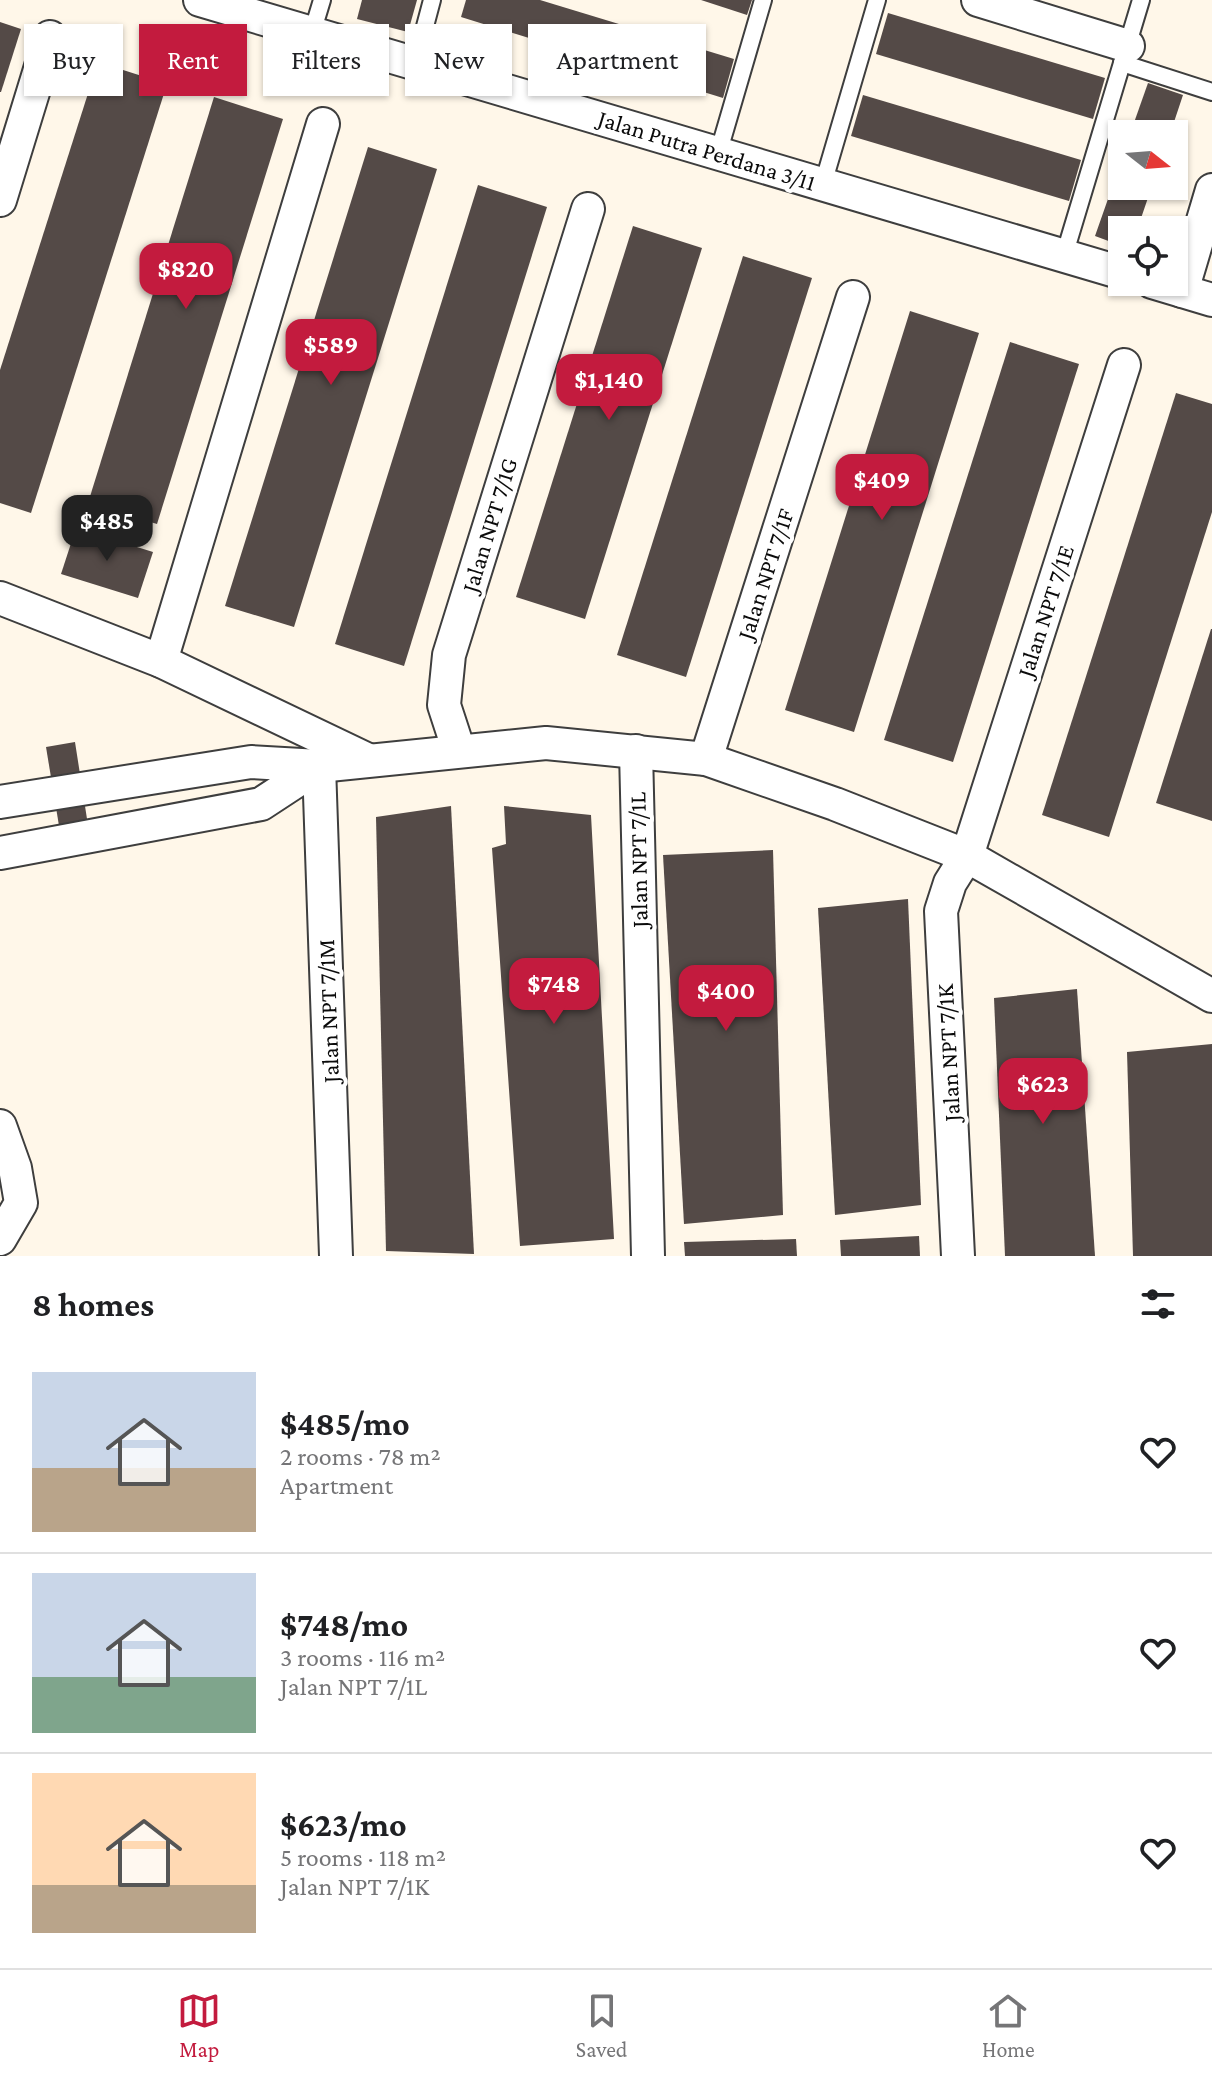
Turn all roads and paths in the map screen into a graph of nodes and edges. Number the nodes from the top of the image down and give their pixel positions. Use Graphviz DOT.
graph roads {
  1 [pos="200,0"];
  2 [pos="322,0"];
  3 [pos="432,0"];
  4 [pos="763,0"];
  5 [pos="877,0"];
  6 [pos="978,0"];
  7 [pos="1141,0"];
  8 [pos="281,24"];
  9 [pos="315,24"];
  10 [pos="426,24"];
  11 [pos="1125,54"];
  12 [pos="1212,92"];
  13 [pos="512,93"];
  14 [pos="32,96"];
  15 [pos="323,124"];
  16 [pos="718,154"];
  17 [pos="823,184"];
  18 [pos="1212,190"];
  19 [pos="0,200"];
  20 [pos="588,209"];
  21 [pos="1064,256"];
  22 [pos="1108,269"];
  23 [pos="1188,271"];
  24 [pos="853,297"];
  25 [pos="1124,365"];
  26 [pos="0,598"];
  27 [pos="161,661"];
  28 [pos="459,751"];
  29 [pos="636,751"];
  30 [pos="706,759"];
  31 [pos="368,760"];
  32 [pos="319,766"];
  33 [pos="0,802"];
  34 [pos="0,853"];
  35 [pos="967,856"];
  36 [pos="1212,996"];
  37 [pos="0,1126"];
  38 [pos="0,1239"];
  39 [pos="336,1256"];
  40 [pos="648,1256"];
  41 [pos="958,1256"];
  1 -- 8 [label="street, Jalan Putra Perdana 3/11"];
  2 -- 9 [label="lane"];
  3 -- 10 [label="lane"];
  4 -- 16 [label="lane"];
  5 -- 17 [label="lane"];
  6 -- 11 [label="street"];
  7 -- 11 [label="lane"];
  11 -- 12 [label="lane"];
  11 -- 21 [label="lane"];
  13 -- 16 [label="street, Jalan Putra Perdana 3/11"];
  14 -- 19 [label="street"];
  15 -- 27 [label="street"];
  16 -- 17 [label="street, Jalan Putra Perdana 3/11"];
  17 -- 21 [label="street, Jalan Putra Perdana 3/11"];
  18 -- 23 [label="street"];
  20 -- 28 [label="street, Jalan NPT 7/1G"];
  21 -- 22 [label="street, Jalan Putra Perdana 3/11"];
  24 -- 30 [label="street, Jalan NPT 7/1F"];
  25 -- 35 [label="street, Jalan NPT 7/1E"];
  26 -- 27 [label="street"];
  27 -- 31 [label="street"];
  28 -- 29 [label="street"];
  28 -- 31 [label="street"];
  29 -- 30 [label="street"];
  29 -- 40 [label="street, Jalan NPT 7/1L"];
  30 -- 35 [label="street"];
  31 -- 32 [label="street"];
  32 -- 33 [label="street"];
  32 -- 34 [label="street"];
  32 -- 39 [label="street, Jalan NPT 7/1M"];
  35 -- 36 [label="street"];
  35 -- 41 [label="street, Jalan NPT 7/1K"];
  37 -- 38 [label="street"];
}
